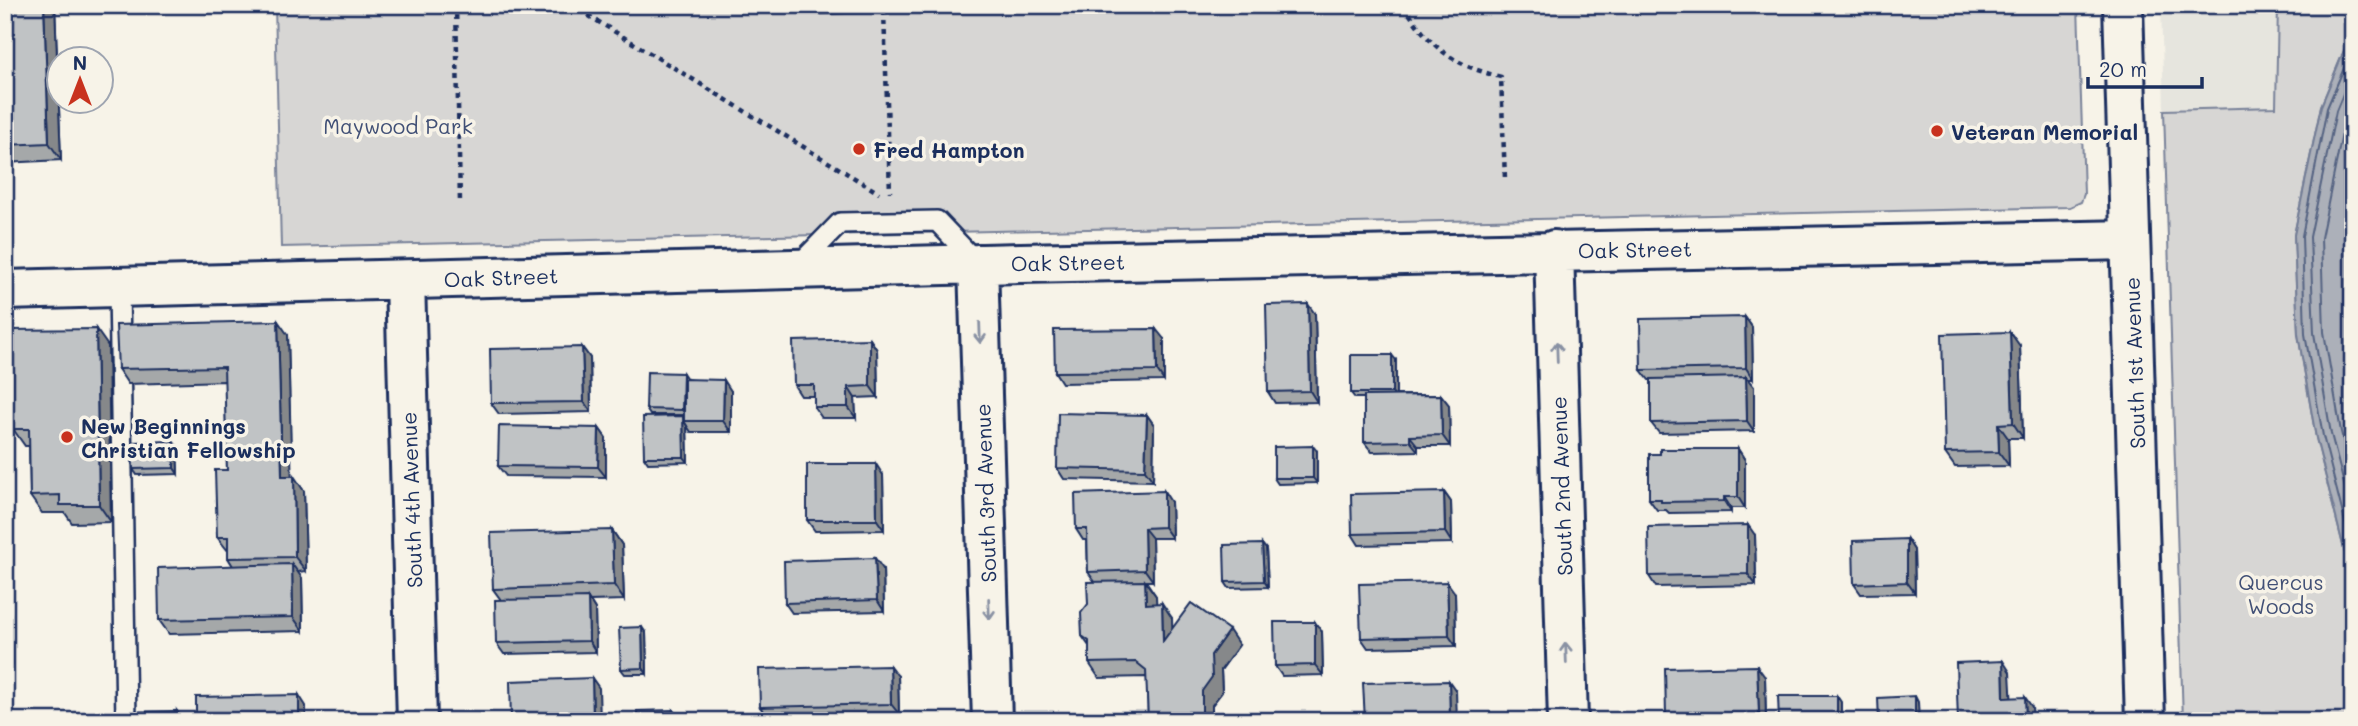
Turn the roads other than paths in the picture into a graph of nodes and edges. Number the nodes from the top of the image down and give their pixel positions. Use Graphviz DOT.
graph roads {
  1 [pos="2123,5"];
  2 [pos="2130,240"];
  3 [pos="1554,250"];
  4 [pos="978,264"];
  5 [pos="405,279"];
  6 [pos="119,288"];
  7 [pos="5,290"];
  8 [pos="126,721"];
  9 [pos="417,721"];
  10 [pos="992,721"];
  11 [pos="1568,721"];
  12 [pos="2145,721"];
  1 -- 2 [label="street, South 1st Avenue"];
  2 -- 3 [label="street, Oak Street"];
  2 -- 12 [label="street, South 1st Avenue"];
  3 -- 4 [label="street, Oak Street"];
  11 -- 3 [label="street, South 2nd Avenue, one-way"];
  4 -- 5 [label="street, Oak Street"];
  4 -- 10 [label="street, South 3rd Avenue, one-way"];
  5 -- 6 [label="street, Oak Street"];
  5 -- 9 [label="street, South 4th Avenue"];
  6 -- 7 [label="street, Oak Street"];
  6 -- 8 [label="lane"];
}
